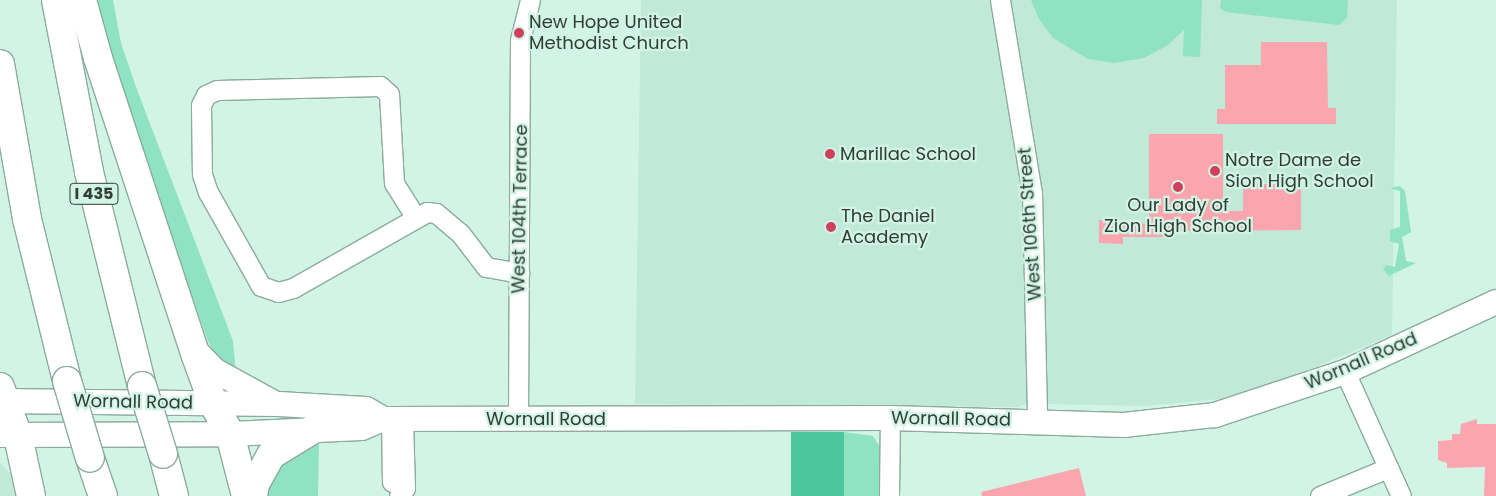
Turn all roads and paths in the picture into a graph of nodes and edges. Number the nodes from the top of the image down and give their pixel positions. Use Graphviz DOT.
graph roads {
  1 [pos="56,0"];
  2 [pos="82,0"];
  3 [pos="530,0"];
  4 [pos="1000,0"];
  5 [pos="0,64"];
  6 [pos="416,218"];
  7 [pos="519,273"];
  8 [pos="1496,302"];
  9 [pos="194,349"];
  10 [pos="1345,372"];
  11 [pos="2,398"];
  12 [pos="213,403"];
  13 [pos="275,404"];
  14 [pos="890,418"];
  15 [pos="393,419"];
  16 [pos="518,420"];
  17 [pos="1037,420"];
  18 [pos="315,428"];
  19 [pos="230,434"];
  20 [pos="6,441"];
  21 [pos="1388,468"];
  22 [pos="30,493"];
  23 [pos="103,496"];
  24 [pos="174,496"];
  25 [pos="246,496"];
  26 [pos="253,496"];
  27 [pos="397,496"];
  28 [pos="889,496"];
  29 [pos="1320,496"];
  30 [pos="1401,496"];
  1 -- 24 [label="highway, I 435, bridge"];
  2 -- 9 [label="highway"];
  3 -- 7 [label="street, West 104th Terrace"];
  4 -- 17 [label="street, West 106th Street"];
  5 -- 23 [label="highway, bridge"];
  6 -- 6 [label="street"];
  6 -- 7 [label="street"];
  7 -- 16 [label="street, West 104th Terrace"];
  8 -- 10 [label="main road, Wornall Road"];
  9 -- 12 [label="highway"];
  9 -- 13 [label="main road"];
  10 -- 17 [label="main road, Wornall Road"];
  10 -- 21 [label="street"];
  11 -- 12 [label="main road, Wornall Road"];
  11 -- 20 [label="highway"];
  12 -- 13 [label="main road, Wornall Road"];
  12 -- 19 [label="highway"];
  13 -- 15 [label="main road, Wornall Road"];
  14 -- 16 [label="main road, Wornall Road"];
  14 -- 17 [label="main road, Wornall Road"];
  14 -- 28 [label="street"];
  15 -- 16 [label="main road, Wornall Road"];
  15 -- 18 [label="main road, Wornall Road"];
  15 -- 27 [label="street"];
  18 -- 19 [label="main road, Wornall Road"];
  18 -- 26 [label="highway"];
  19 -- 20 [label="main road, Wornall Road"];
  19 -- 25 [label="highway"];
  20 -- 22 [label="highway"];
  21 -- 29 [label="street"];
  21 -- 30 [label="street"];
}
